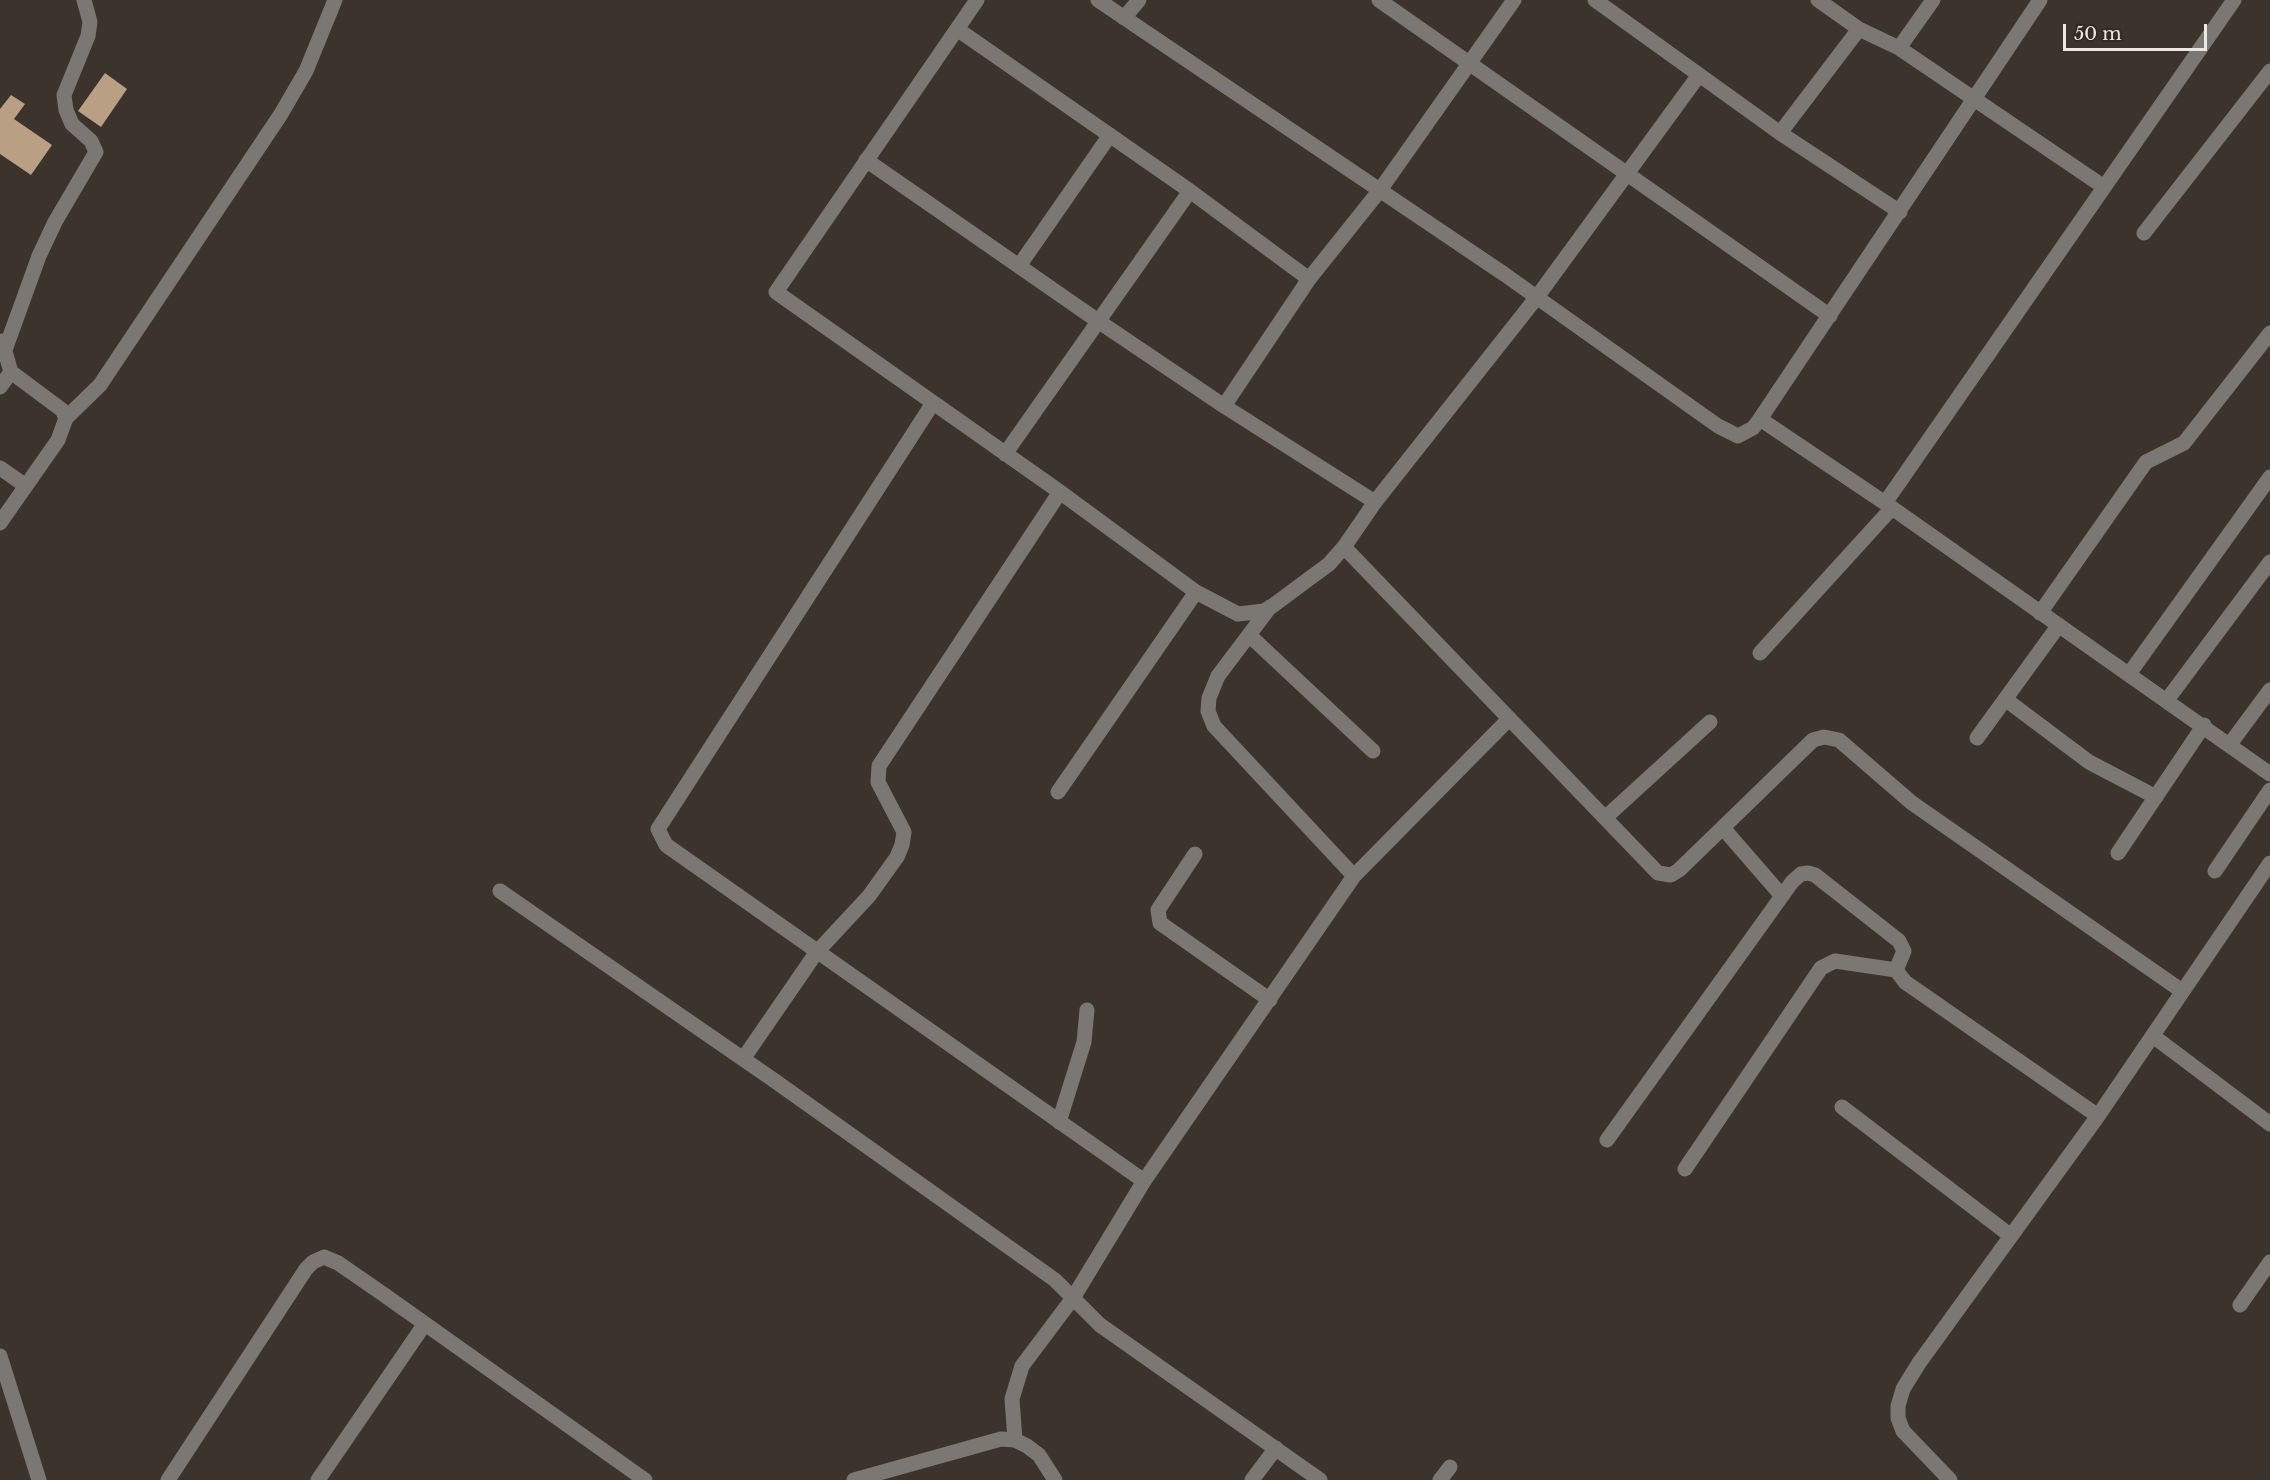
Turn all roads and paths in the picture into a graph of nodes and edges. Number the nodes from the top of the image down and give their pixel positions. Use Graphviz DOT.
graph roads {
  1 [pos="84,0"];
  2 [pos="977,0"];
  3 [pos="1098,0"];
  4 [pos="1139,0"];
  5 [pos="1379,0"];
  6 [pos="1514,0"];
  7 [pos="1595,0"];
  8 [pos="1818,0"];
  9 [pos="1933,0"];
  10 [pos="2040,0"];
  11 [pos="2234,0"];
  12 [pos="328,3"];
  13 [pos="1124,18"];
  14 [pos="957,29"];
  15 [pos="1859,29"];
  16 [pos="1899,48"];
  17 [pos="1469,60"];
  18 [pos="2270,70"];
  19 [pos="1698,75"];
  20 [pos="1975,98"];
  21 [pos="1780,133"];
  22 [pos="1110,135"];
  23 [pos="866,160"];
  24 [pos="1625,172"];
  25 [pos="2104,187"];
  26 [pos="1380,190"];
  27 [pos="1190,191"];
  28 [pos="1900,212"];
  29 [pos="2144,233"];
  30 [pos="1019,267"];
  31 [pos="1309,279"];
  32 [pos="1537,297"];
  33 [pos="1830,316"];
  34 [pos="1098,321"];
  35 [pos="2270,333"];
  36 [pos="2,343"];
  37 [pos="11,372"];
  38 [pos="0,387"];
  39 [pos="933,403"];
  40 [pos="1224,406"];
  41 [pos="66,418"];
  42 [pos="1760,420"];
  43 [pos="1005,454"];
  44 [pos="0,468"];
  45 [pos="2270,477"];
  46 [pos="26,486"];
  47 [pos="1060,492"];
  48 [pos="1375,502"];
  49 [pos="1888,505"];
  50 [pos="0,524"];
  51 [pos="1344,547"];
  52 [pos="2270,562"];
  53 [pos="1196,592"];
  54 [pos="1271,607"];
  55 [pos="2040,613"];
  56 [pos="2059,625"];
  57 [pos="1249,635"];
  58 [pos="1760,653"];
  59 [pos="2129,674"];
  60 [pos="2270,690"];
  61 [pos="2005,699"];
  62 [pos="2167,700"];
  63 [pos="1509,719"];
  64 [pos="1710,722"];
  65 [pos="2204,725"];
  66 [pos="1977,738"];
  67 [pos="2230,744"];
  68 [pos="1373,751"];
  69 [pos="2270,774"];
  70 [pos="2270,790"];
  71 [pos="1058,792"];
  72 [pos="2156,797"];
  73 [pos="1606,817"];
  74 [pos="1723,828"];
  75 [pos="2118,853"];
  76 [pos="1195,854"];
  77 [pos="2270,863"];
  78 [pos="2216,871"];
  79 [pos="1354,876"];
  80 [pos="500,891"];
  81 [pos="1782,896"];
  82 [pos="816,953"];
  83 [pos="1896,970"];
  84 [pos="2182,991"];
  85 [pos="1270,1000"];
  86 [pos="1086,1010"];
  87 [pos="2153,1036"];
  88 [pos="743,1059"];
  89 [pos="1842,1107"];
  90 [pos="2098,1116"];
  91 [pos="1059,1122"];
  92 [pos="2270,1124"];
  93 [pos="1607,1140"];
  94 [pos="1685,1169"];
  95 [pos="1144,1181"];
  96 [pos="2011,1236"];
  97 [pos="2270,1262"];
  98 [pos="1073,1298"];
  99 [pos="2240,1305"];
  100 [pos="424,1325"];
  101 [pos="0,1356"];
  102 [pos="1015,1440"];
  103 [pos="1275,1448"];
  104 [pos="1450,1467"];
  105 [pos="862,1479"];
  106 [pos="39,1480"];
  107 [pos="168,1480"];
  108 [pos="318,1480"];
  109 [pos="645,1480"];
  110 [pos="1055,1480"];
  111 [pos="1252,1480"];
  112 [pos="1320,1480"];
  113 [pos="1440,1480"];
  114 [pos="1950,1480"];
  1 -- 36 [label="street"];
  2 -- 14 [label="street"];
  3 -- 13 [label="street"];
  4 -- 13 [label="street"];
  5 -- 17 [label="street"];
  6 -- 17 [label="street"];
  7 -- 19 [label="street"];
  8 -- 15 [label="street"];
  9 -- 16 [label="street"];
  10 -- 20 [label="street"];
  11 -- 25 [label="street"];
  12 -- 41 [label="street"];
  13 -- 26 [label="street"];
  14 -- 22 [label="street"];
  14 -- 23 [label="street"];
  15 -- 16 [label="street"];
  15 -- 21 [label="street"];
  16 -- 20 [label="street"];
  17 -- 24 [label="street"];
  17 -- 26 [label="street"];
  18 -- 29 [label="street"];
  19 -- 21 [label="street"];
  19 -- 24 [label="street"];
  20 -- 25 [label="street"];
  20 -- 28 [label="street"];
  21 -- 28 [label="street"];
  22 -- 27 [label="street"];
  22 -- 30 [label="street"];
  23 -- 30 [label="street"];
  23 -- 39 [label="street"];
  24 -- 32 [label="street"];
  24 -- 33 [label="street"];
  25 -- 49 [label="street"];
  26 -- 31 [label="street"];
  26 -- 32 [label="street"];
  27 -- 31 [label="street"];
  27 -- 34 [label="street"];
  28 -- 33 [label="street"];
  30 -- 34 [label="street"];
  31 -- 40 [label="street"];
  32 -- 42 [label="street"];
  32 -- 48 [label="street"];
  33 -- 42 [label="street"];
  34 -- 40 [label="street"];
  34 -- 43 [label="street"];
  35 -- 55 [label="street"];
  36 -- 37 [label="street"];
  37 -- 38 [label="street"];
  37 -- 41 [label="street"];
  39 -- 43 [label="street"];
  39 -- 82 [label="street"];
  40 -- 48 [label="street"];
  41 -- 46 [label="street"];
  42 -- 49 [label="street"];
  43 -- 47 [label="street"];
  44 -- 46 [label="street"];
  45 -- 59 [label="street"];
  46 -- 50 [label="street"];
  47 -- 53 [label="street"];
  47 -- 82 [label="street"];
  48 -- 51 [label="street"];
  49 -- 55 [label="street"];
  49 -- 58 [label="street"];
  51 -- 54 [label="street"];
  51 -- 63 [label="street"];
  52 -- 62 [label="street"];
  53 -- 54 [label="street"];
  53 -- 71 [label="street"];
  54 -- 57 [label="street"];
  55 -- 56 [label="street"];
  56 -- 59 [label="street"];
  56 -- 61 [label="street"];
  57 -- 68 [label="street"];
  57 -- 79 [label="street"];
  59 -- 62 [label="street"];
  60 -- 67 [label="street"];
  61 -- 66 [label="street"];
  61 -- 72 [label="street"];
  62 -- 65 [label="street"];
  63 -- 73 [label="street"];
  63 -- 79 [label="street"];
  64 -- 73 [label="street"];
  65 -- 67 [label="street"];
  65 -- 72 [label="street"];
  67 -- 69 [label="street"];
  70 -- 78 [label="street"];
  72 -- 75 [label="street"];
  73 -- 74 [label="street"];
  74 -- 81 [label="street"];
  74 -- 84 [label="street"];
  76 -- 85 [label="street"];
  77 -- 84 [label="street"];
  79 -- 85 [label="street"];
  80 -- 88 [label="street"];
  81 -- 83 [label="street"];
  81 -- 93 [label="street"];
  82 -- 88 [label="street"];
  82 -- 91 [label="street"];
  83 -- 90 [label="street"];
  83 -- 94 [label="street"];
  84 -- 87 [label="street"];
  85 -- 95 [label="street"];
  86 -- 91 [label="street"];
  87 -- 90 [label="street"];
  87 -- 92 [label="street"];
  88 -- 98 [label="street"];
  89 -- 96 [label="street"];
  90 -- 96 [label="street"];
  91 -- 95 [label="street"];
  95 -- 98 [label="street"];
  96 -- 114 [label="street"];
  97 -- 99 [label="street"];
  98 -- 102 [label="street"];
  98 -- 103 [label="street"];
  100 -- 107 [label="street"];
  100 -- 108 [label="street"];
  100 -- 109 [label="street"];
  101 -- 106 [label="street"];
  102 -- 105 [label="street"];
  102 -- 110 [label="street"];
  103 -- 111 [label="street"];
  103 -- 112 [label="street"];
  104 -- 113 [label="street"];
}
